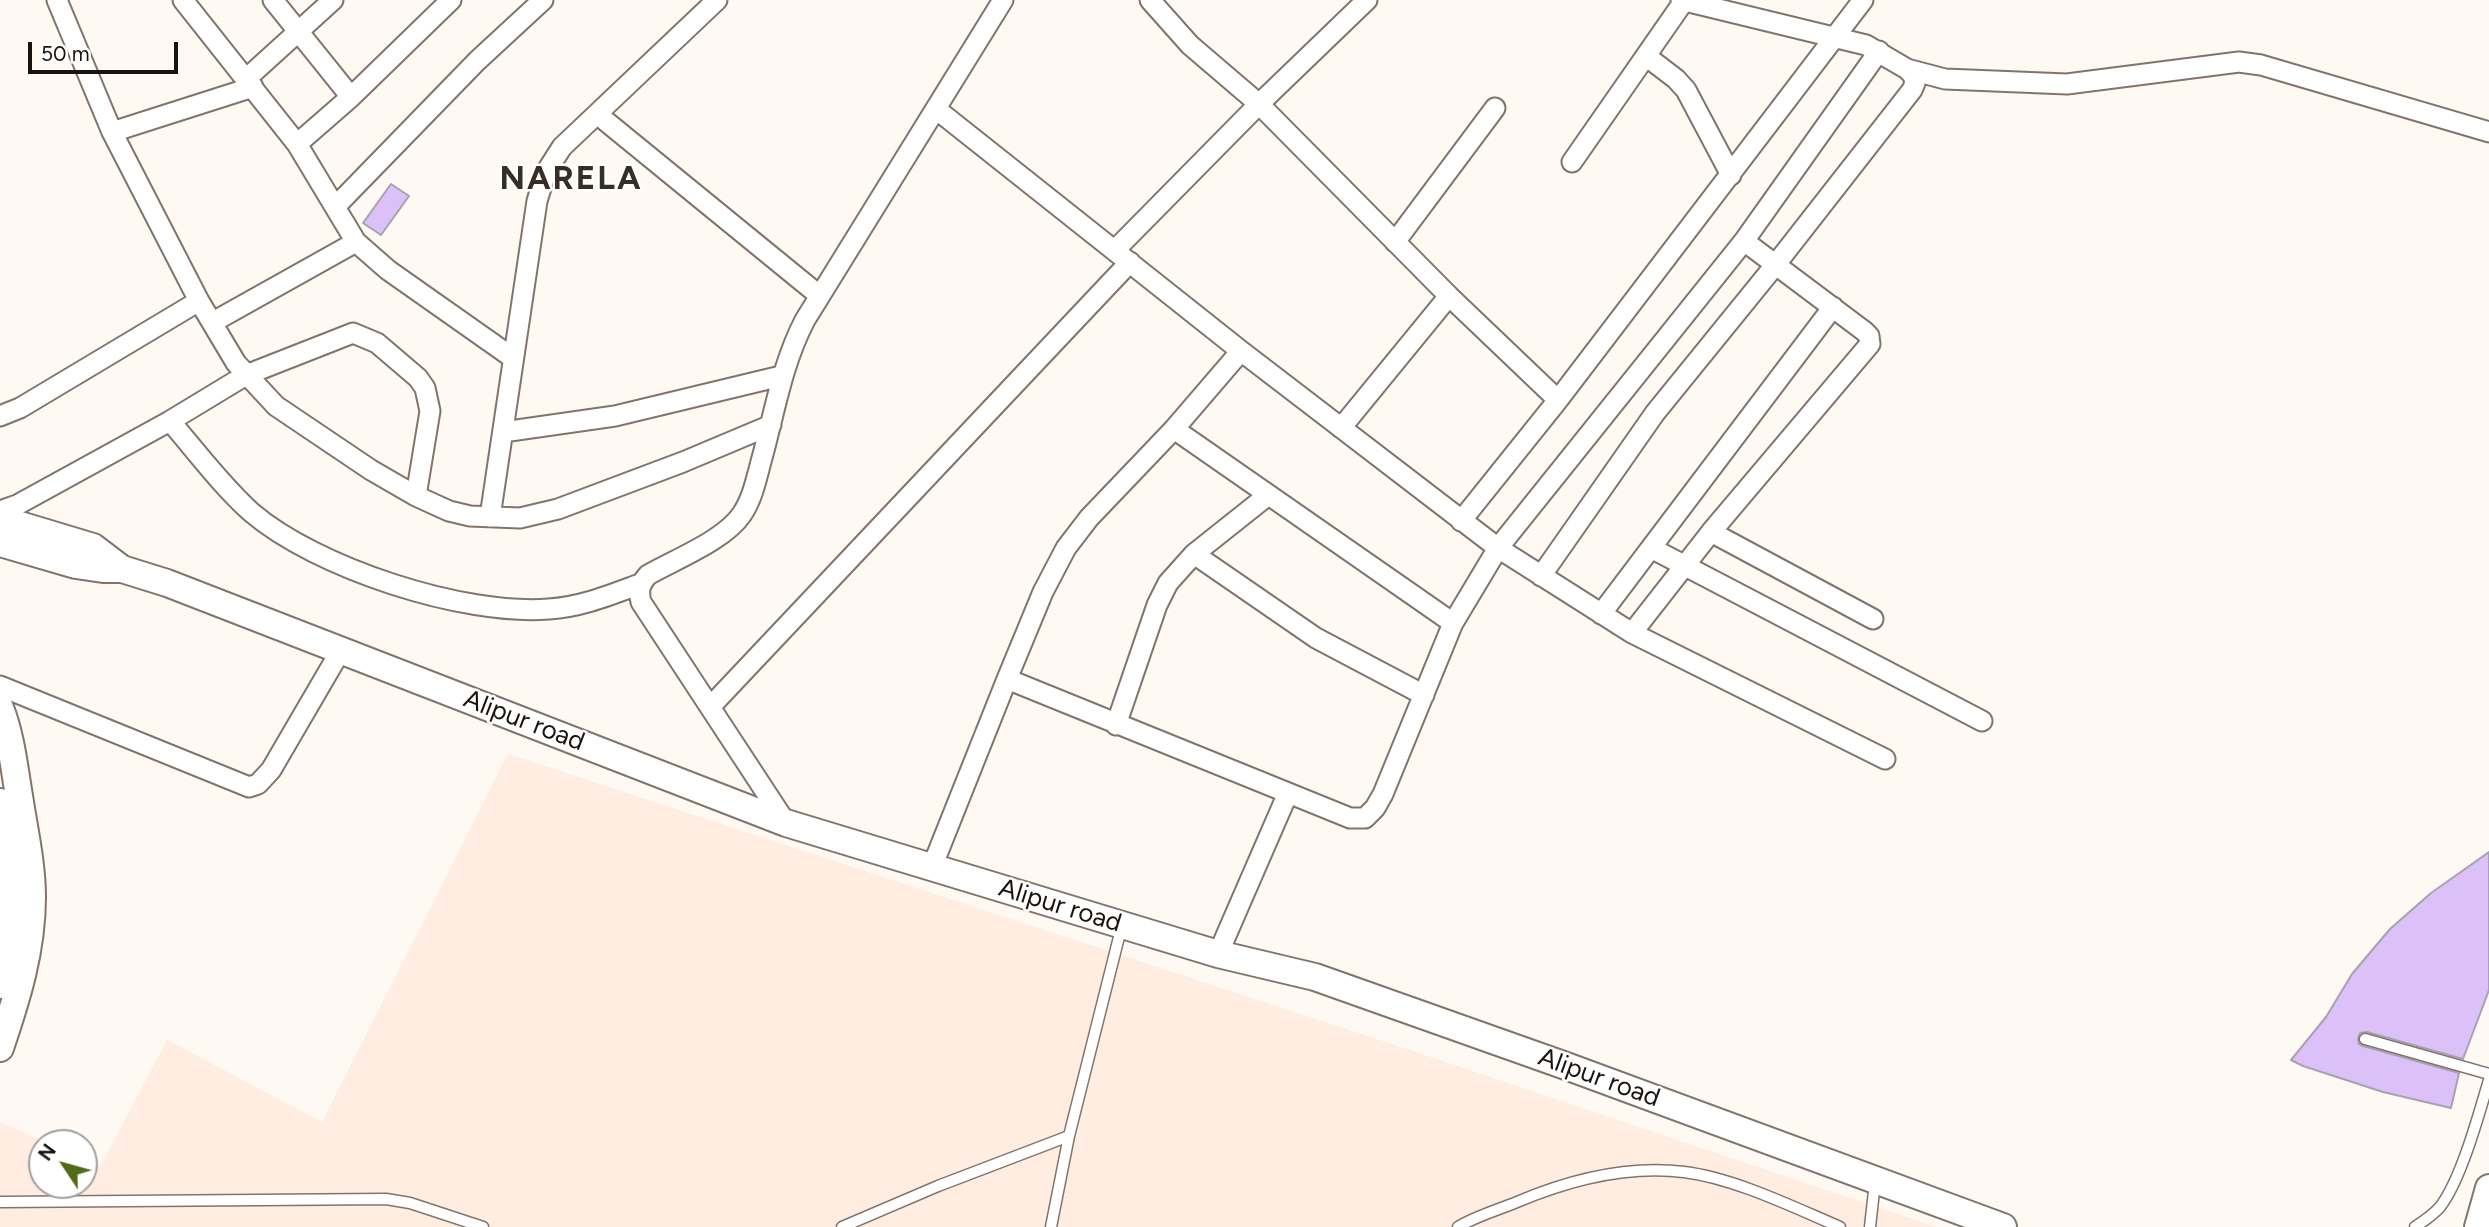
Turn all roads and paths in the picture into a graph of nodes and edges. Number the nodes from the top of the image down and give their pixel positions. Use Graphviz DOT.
graph roads {
  1 [pos="57,0"];
  2 [pos="183,0"];
  3 [pos="273,0"];
  4 [pos="333,0"];
  5 [pos="543,0"];
  6 [pos="718,0"];
  7 [pos="1003,0"];
  8 [pos="1150,0"];
  9 [pos="1367,0"];
  10 [pos="1682,0"];
  11 [pos="1863,0"];
  12 [pos="441,4"];
  13 [pos="298,32"];
  14 [pos="1832,38"];
  15 [pos="1878,51"];
  16 [pos="1646,56"];
  17 [pos="1908,69"];
  18 [pos="250,83"];
  19 [pos="351,97"];
  20 [pos="1259,104"];
  21 [pos="1495,108"];
  22 [pos="936,109"];
  23 [pos="597,114"];
  24 [pos="112,132"];
  25 [pos="2489,132"];
  26 [pos="297,144"];
  27 [pos="1572,162"];
  28 [pos="1731,175"];
  29 [pos="335,207"];
  30 [pos="1744,241"];
  31 [pos="356,242"];
  32 [pos="1395,242"];
  33 [pos="1122,256"];
  34 [pos="1776,264"];
  35 [pos="820,296"];
  36 [pos="1449,296"];
  37 [pos="200,300"];
  38 [pos="1833,307"];
  39 [pos="213,322"];
  40 [pos="1241,351"];
  41 [pos="513,358"];
  42 [pos="246,375"];
  43 [pos="781,376"];
  44 [pos="1558,400"];
  45 [pos="0,416"];
  46 [pos="170,421"];
  47 [pos="771,425"];
  48 [pos="1341,428"];
  49 [pos="1174,429"];
  50 [pos="503,432"];
  51 [pos="416,496"];
  52 [pos="1267,496"];
  53 [pos="0,511"];
  54 [pos="490,517"];
  55 [pos="0,519"];
  56 [pos="1461,521"];
  57 [pos="1711,532"];
  58 [pos="0,543"];
  59 [pos="1498,548"];
  60 [pos="1651,548"];
  61 [pos="1194,554"];
  62 [pos="1685,564"];
  63 [pos="122,569"];
  64 [pos="1541,576"];
  65 [pos="640,584"];
  66 [pos="1601,614"];
  67 [pos="1873,619"];
  68 [pos="1452,623"];
  69 [pos="1632,633"];
  70 [pos="341,650"];
  71 [pos="1007,679"];
  72 [pos="0,686"];
  73 [pos="1424,695"];
  74 [pos="712,706"];
  75 [pos="0,708"];
  76 [pos="1982,721"];
  77 [pos="1116,725"];
  78 [pos="1885,759"];
  79 [pos="1288,793"];
  80 [pos="0,802"];
  81 [pos="786,822"];
  82 [pos="932,867"];
  83 [pos="15,891"];
  84 [pos="1122,925"];
  85 [pos="1218,954"];
  86 [pos="0,985"];
  87 [pos="2365,1039"];
  88 [pos="0,1048"];
  89 [pos="2489,1074"];
  90 [pos="2489,1080"];
  91 [pos="1069,1136"];
  92 [pos="1875,1181"];
  93 [pos="2489,1188"];
  94 [pos="0,1202"];
  95 [pos="483,1227"];
  96 [pos="842,1227"];
  97 [pos="1052,1227"];
  98 [pos="1458,1227"];
  99 [pos="1840,1227"];
  100 [pos="1870,1227"];
  101 [pos="2003,1227"];
  102 [pos="2415,1227"];
  103 [pos="2478,1227"];
  1 -- 24 [label="street"];
  2 -- 18 [label="street"];
  3 -- 13 [label="street"];
  4 -- 13 [label="street"];
  5 -- 29 [label="street"];
  6 -- 23 [label="street"];
  7 -- 22 [label="street"];
  8 -- 20 [label="street"];
  9 -- 20 [label="street"];
  10 -- 14 [label="street"];
  10 -- 16 [label="street"];
  11 -- 14 [label="street"];
  12 -- 19 [label="street"];
  13 -- 18 [label="street"];
  13 -- 19 [label="street"];
  14 -- 15 [label="street"];
  14 -- 28 [label="street"];
  15 -- 17 [label="street"];
  15 -- 30 [label="street"];
  16 -- 27 [label="street"];
  16 -- 28 [label="street"];
  17 -- 25 [label="street"];
  17 -- 34 [label="street"];
  18 -- 24 [label="street"];
  18 -- 26 [label="street"];
  19 -- 26 [label="street"];
  20 -- 32 [label="street"];
  20 -- 33 [label="street"];
  21 -- 32 [label="street"];
  22 -- 33 [label="street"];
  22 -- 35 [label="street"];
  23 -- 35 [label="street"];
  23 -- 41 [label="street"];
  24 -- 37 [label="street"];
  26 -- 29 [label="street"];
  28 -- 44 [label="street"];
  29 -- 31 [label="street"];
  30 -- 34 [label="street"];
  30 -- 59 [label="street"];
  31 -- 39 [label="street"];
  31 -- 41 [label="street"];
  32 -- 36 [label="street"];
  33 -- 40 [label="street"];
  33 -- 74 [label="street"];
  34 -- 38 [label="street"];
  34 -- 64 [label="street"];
  35 -- 43 [label="street"];
  36 -- 44 [label="street"];
  36 -- 48 [label="street"];
  37 -- 39 [label="street"];
  37 -- 45 [label="street"];
  38 -- 57 [label="street"];
  38 -- 60 [label="street"];
  39 -- 42 [label="street"];
  40 -- 48 [label="street"];
  40 -- 49 [label="street"];
  41 -- 50 [label="street"];
  42 -- 46 [label="street"];
  42 -- 51 [label="street"];
  42 -- 51 [label="street"];
  43 -- 47 [label="street"];
  43 -- 50 [label="street"];
  44 -- 56 [label="street"];
  46 -- 53 [label="street"];
  46 -- 65 [label="street"];
  47 -- 54 [label="street"];
  47 -- 65 [label="street"];
  48 -- 56 [label="street"];
  49 -- 52 [label="street"];
  49 -- 71 [label="street"];
  50 -- 54 [label="street"];
  51 -- 54 [label="street"];
  52 -- 61 [label="street"];
  52 -- 68 [label="street"];
  55 -- 63 [label="street, Alipur road"];
  56 -- 59 [label="street"];
  57 -- 62 [label="street"];
  57 -- 67 [label="street"];
  58 -- 63 [label="street, Alipur road"];
  59 -- 64 [label="street"];
  59 -- 68 [label="street"];
  60 -- 62 [label="street"];
  60 -- 66 [label="street"];
  61 -- 73 [label="street"];
  61 -- 77 [label="street"];
  62 -- 69 [label="street"];
  62 -- 76 [label="street"];
  63 -- 70 [label="street, Alipur road"];
  64 -- 66 [label="street"];
  65 -- 74 [label="street"];
  66 -- 69 [label="street"];
  68 -- 73 [label="street"];
  69 -- 78 [label="street"];
  70 -- 72 [label="street"];
  70 -- 81 [label="street, Alipur road"];
  71 -- 77 [label="street"];
  71 -- 82 [label="street"];
  73 -- 79 [label="street"];
  74 -- 81 [label="street"];
  75 -- 83 [label="street"];
  77 -- 79 [label="street"];
  79 -- 85 [label="street"];
  80 -- 83 [label="street"];
  81 -- 82 [label="street, Alipur road"];
  82 -- 84 [label="street, Alipur road"];
  83 -- 86 [label="street"];
  83 -- 88 [label="street"];
  84 -- 85 [label="street, Alipur road"];
  84 -- 91 [label="lane"];
  85 -- 92 [label="street, Alipur road"];
  87 -- 89 [label="lane"];
  90 -- 102 [label="lane"];
  91 -- 96 [label="lane"];
  91 -- 97 [label="lane"];
  92 -- 100 [label="lane"];
  92 -- 101 [label="street, Alipur road"];
  93 -- 103 [label="street"];
  94 -- 95 [label="lane"];
  98 -- 99 [label="lane"];
}
